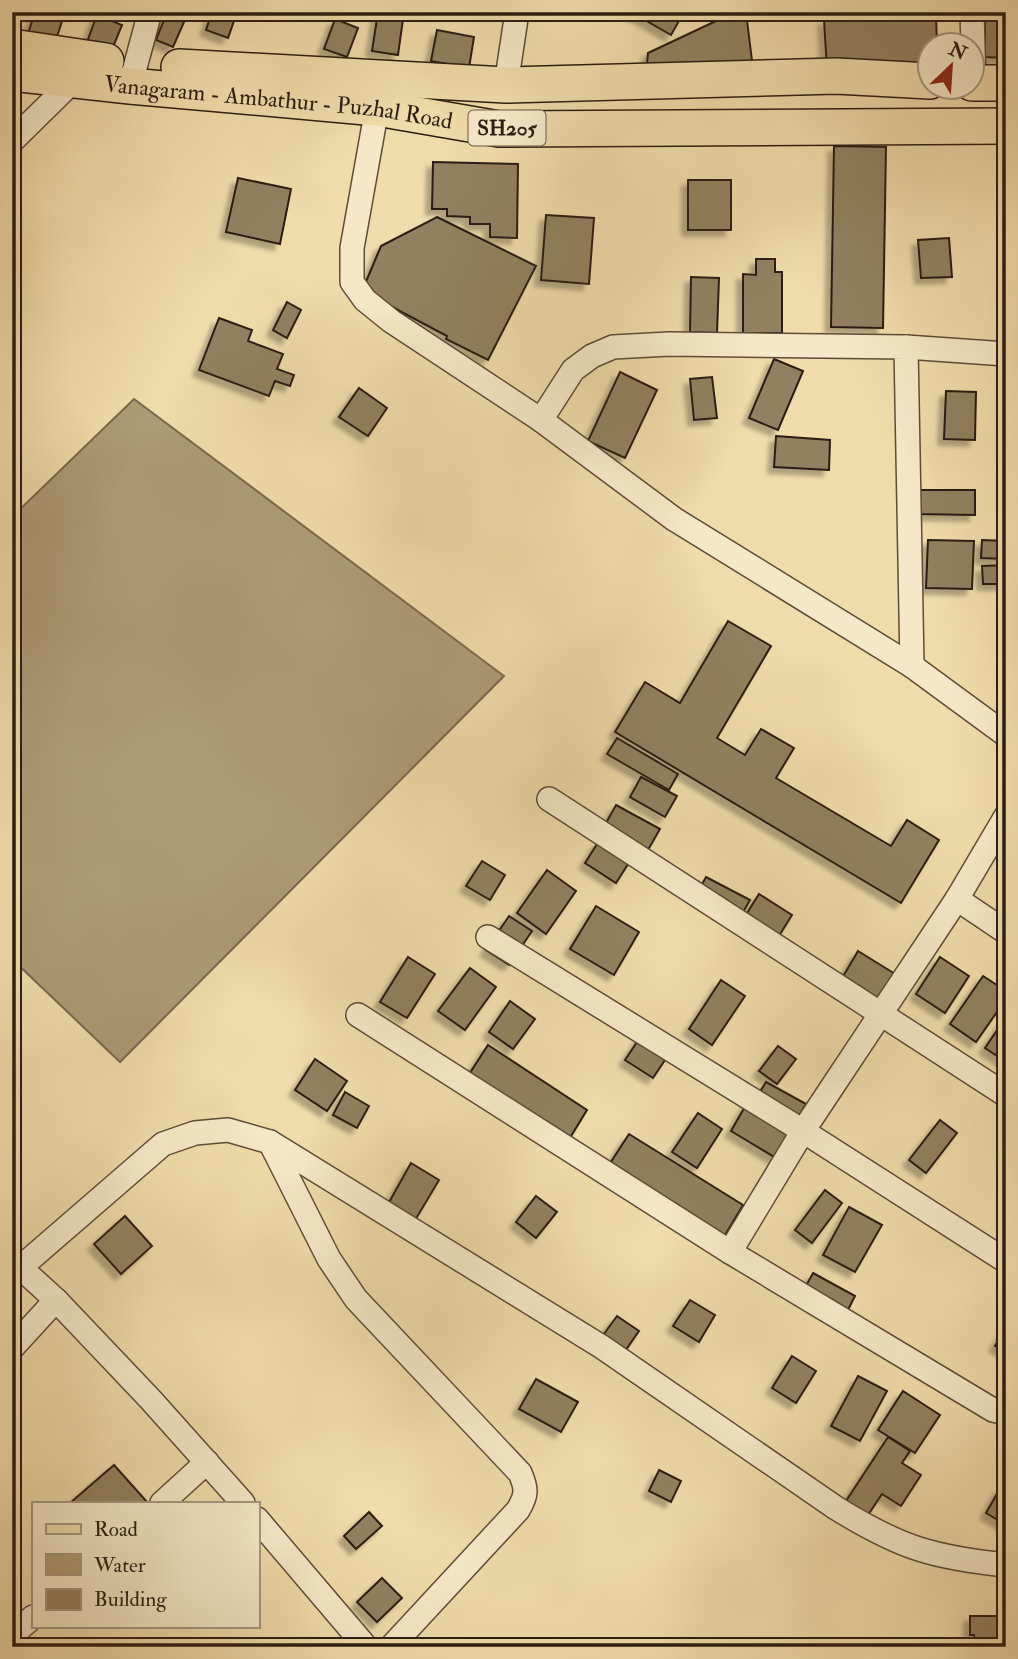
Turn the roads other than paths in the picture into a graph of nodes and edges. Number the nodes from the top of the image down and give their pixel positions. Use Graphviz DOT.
graph roads {
  1 [pos="150,12"];
  2 [pos="517,12"];
  3 [pos="972,12"];
  4 [pos="975,32"];
  5 [pos="12,47"];
  6 [pos="12,73"];
  7 [pos="133,76"];
  8 [pos="74,80"];
  9 [pos="916,80"];
  10 [pos="506,85"];
  11 [pos="376,108"];
  12 [pos="1006,126"];
  13 [pos="12,141"];
  14 [pos="906,347"];
  15 [pos="1006,354"];
  16 [pos="541,420"];
  17 [pos="912,666"];
  18 [pos="1006,735"];
  19 [pos="549,799"];
  20 [pos="1006,816"];
  21 [pos="957,899"];
  22 [pos="1006,932"];
  23 [pos="488,937"];
  24 [pos="881,1014"];
  25 [pos="358,1015"];
  26 [pos="1006,1095"];
  27 [pos="803,1131"];
  28 [pos="270,1142"];
  29 [pos="730,1252"];
  30 [pos="1006,1261"];
  31 [pos="17,1263"];
  32 [pos="56,1300"];
  33 [pos="12,1348"];
  34 [pos="1006,1413"];
  35 [pos="207,1462"];
  36 [pos="163,1502"];
  37 [pos="242,1502"];
  38 [pos="259,1521"];
  39 [pos="1006,1565"];
  40 [pos="32,1618"];
  41 [pos="12,1634"];
  42 [pos="366,1647"];
  43 [pos="391,1647"];
  1 -- 7 [label="street"];
  2 -- 10 [label="street"];
  3 -- 4 [label="street"];
  5 -- 7 [label="main road"];
  6 -- 8 [label="main road, Vanagaram - Ambathur - Puzhal Road / SH205"];
  7 -- 8 [label="main road, Vanagaram - Ambathur - Puzhal Road / SH205"];
  7 -- 10 [label="main road"];
  7 -- 11 [label="main road, Vanagaram - Ambathur - Puzhal Road / SH205"];
  8 -- 13 [label="street"];
  9 -- 10 [label="main road"];
  11 -- 12 [label="main road, Vanagaram - Ambathur - Puzhal Road / SH205"];
  11 -- 16 [label="street"];
  14 -- 15 [label="street"];
  14 -- 16 [label="street"];
  14 -- 17 [label="street"];
  16 -- 17 [label="street"];
  17 -- 18 [label="street"];
  19 -- 24 [label="street"];
  20 -- 21 [label="street"];
  21 -- 22 [label="street"];
  21 -- 24 [label="street"];
  23 -- 27 [label="street"];
  24 -- 26 [label="street"];
  24 -- 27 [label="street"];
  25 -- 29 [label="street"];
  27 -- 29 [label="street"];
  27 -- 30 [label="street"];
  28 -- 31 [label="street"];
  28 -- 39 [label="street"];
  28 -- 43 [label="street"];
  29 -- 34 [label="street"];
  31 -- 32 [label="street"];
  32 -- 33 [label="street"];
  32 -- 35 [label="street"];
  35 -- 36 [label="street"];
  35 -- 37 [label="street"];
  38 -- 42 [label="street"];
  40 -- 41 [label="street"];
}
